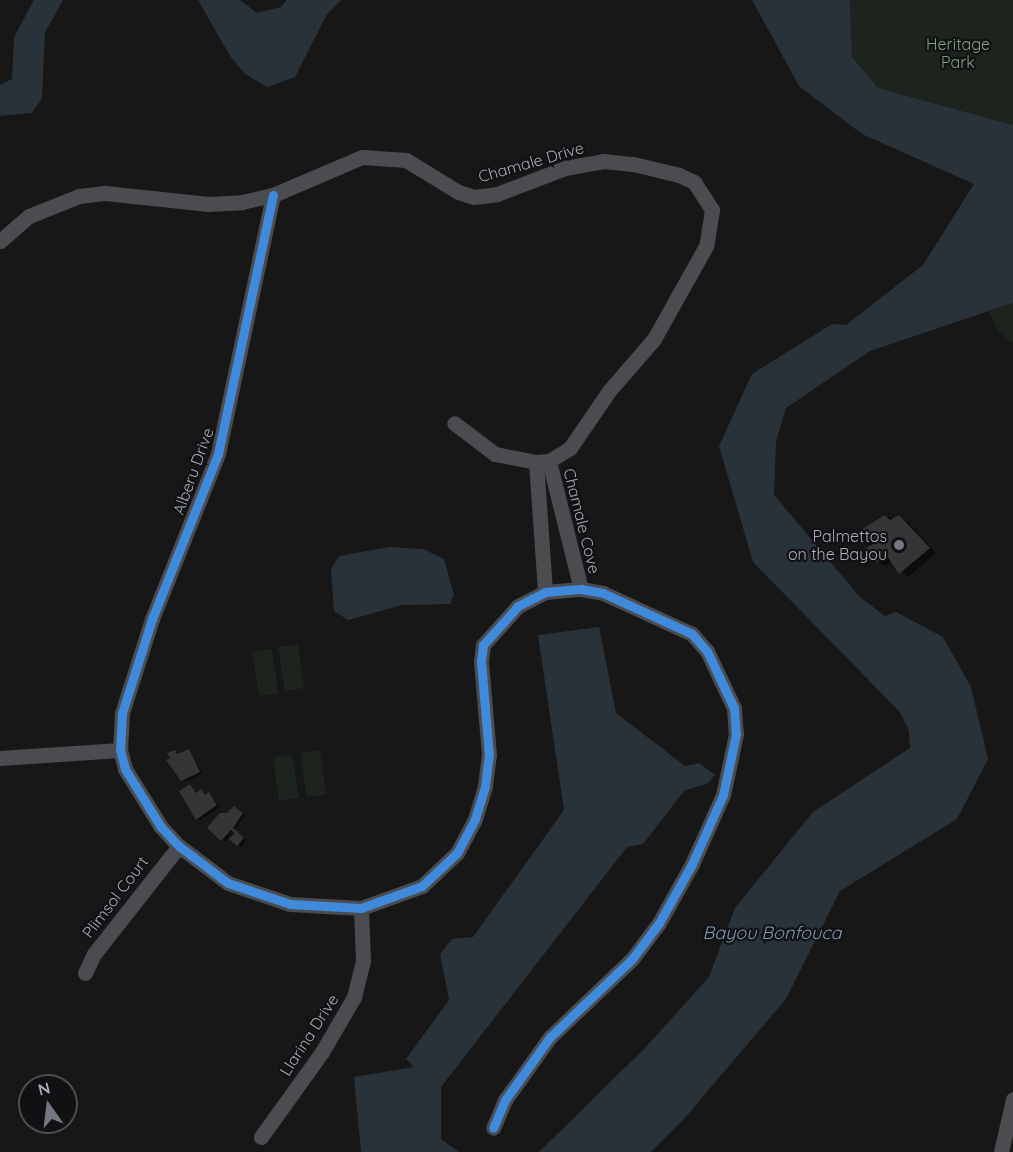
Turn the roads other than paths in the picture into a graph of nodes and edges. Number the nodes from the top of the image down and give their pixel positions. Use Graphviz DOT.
graph roads {
  1 [pos="273,195"];
  2 [pos="0,242"];
  3 [pos="454,423"];
  4 [pos="542,462"];
  5 [pos="581,589"];
  6 [pos="545,592"];
  7 [pos="120,750"];
  8 [pos="0,758"];
  9 [pos="178,846"];
  10 [pos="361,908"];
  11 [pos="86,974"];
  12 [pos="1013,1099"];
  13 [pos="493,1128"];
  14 [pos="261,1137"];
  15 [pos="1001,1152"];
  1 -- 2 [label="street, Chamale Drive"];
  1 -- 4 [label="street, Chamale Drive"];
  1 -- 7 [label="street, Alberu Drive"];
  3 -- 4 [label="street"];
  4 -- 5 [label="street, Chamale Cove"];
  4 -- 6 [label="street, Chamale Cove"];
  5 -- 6 [label="street"];
  5 -- 13 [label="street"];
  6 -- 10 [label="street"];
  7 -- 8 [label="street"];
  7 -- 9 [label="street"];
  9 -- 10 [label="street"];
  9 -- 11 [label="street, Plimsol Court"];
  10 -- 14 [label="street, Llarina Drive"];
  12 -- 15 [label="street"];
}
